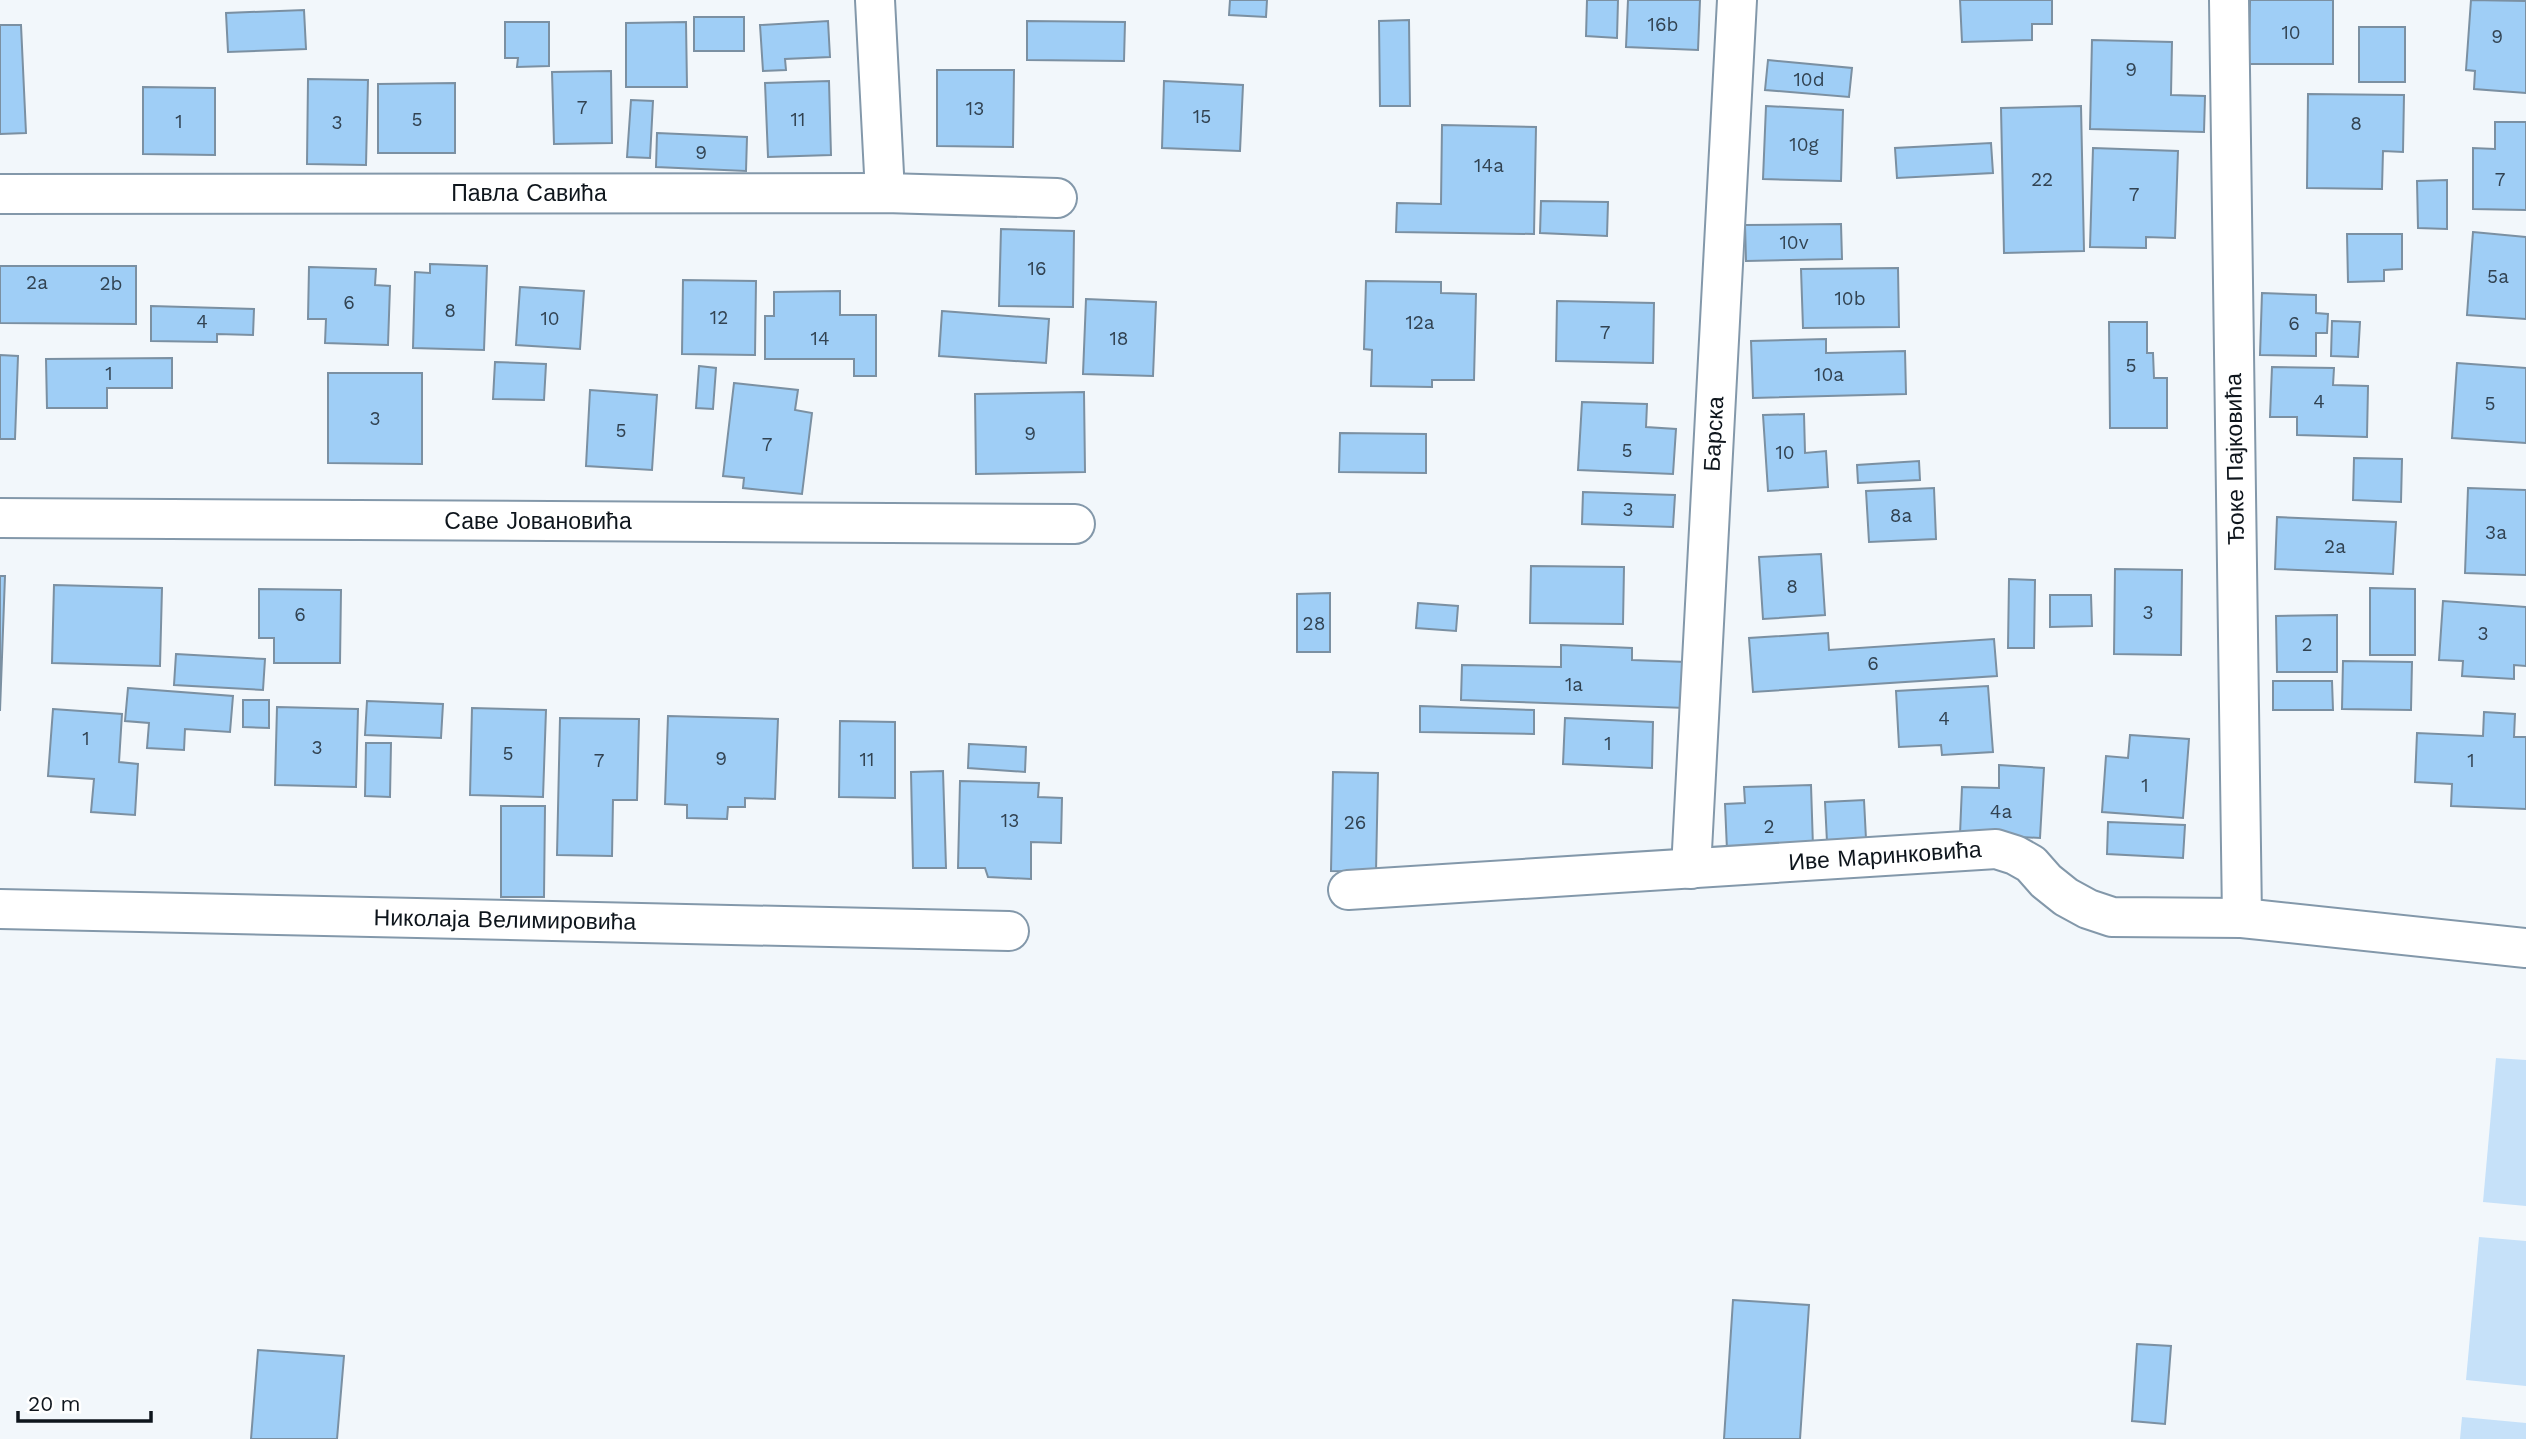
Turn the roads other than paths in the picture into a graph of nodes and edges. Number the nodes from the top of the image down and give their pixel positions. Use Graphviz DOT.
graph roads {
  1 [pos="875,0"];
  2 [pos="1737,0"];
  3 [pos="2229,0"];
  4 [pos="885,192"];
  5 [pos="0,194"];
  6 [pos="1057,198"];
  7 [pos="0,518"];
  8 [pos="1075,524"];
  9 [pos="1691,869"];
  10 [pos="1348,890"];
  11 [pos="0,909"];
  12 [pos="2242,918"];
  13 [pos="1009,931"];
  14 [pos="2526,948"];
  1 -- 4 [label="street"];
  2 -- 9 [label="street, Барска"];
  3 -- 12 [label="street, Ђоке Пајковића"];
  4 -- 5 [label="street, Павла Савића"];
  4 -- 6 [label="street, Павла Савића"];
  7 -- 8 [label="street, Саве Јовановића"];
  9 -- 10 [label="street, Иве Маринковића"];
  9 -- 12 [label="street, Иве Маринковића"];
  11 -- 13 [label="street, Николаја Велимировића"];
  12 -- 14 [label="street, Иве Маринковића"];
}
